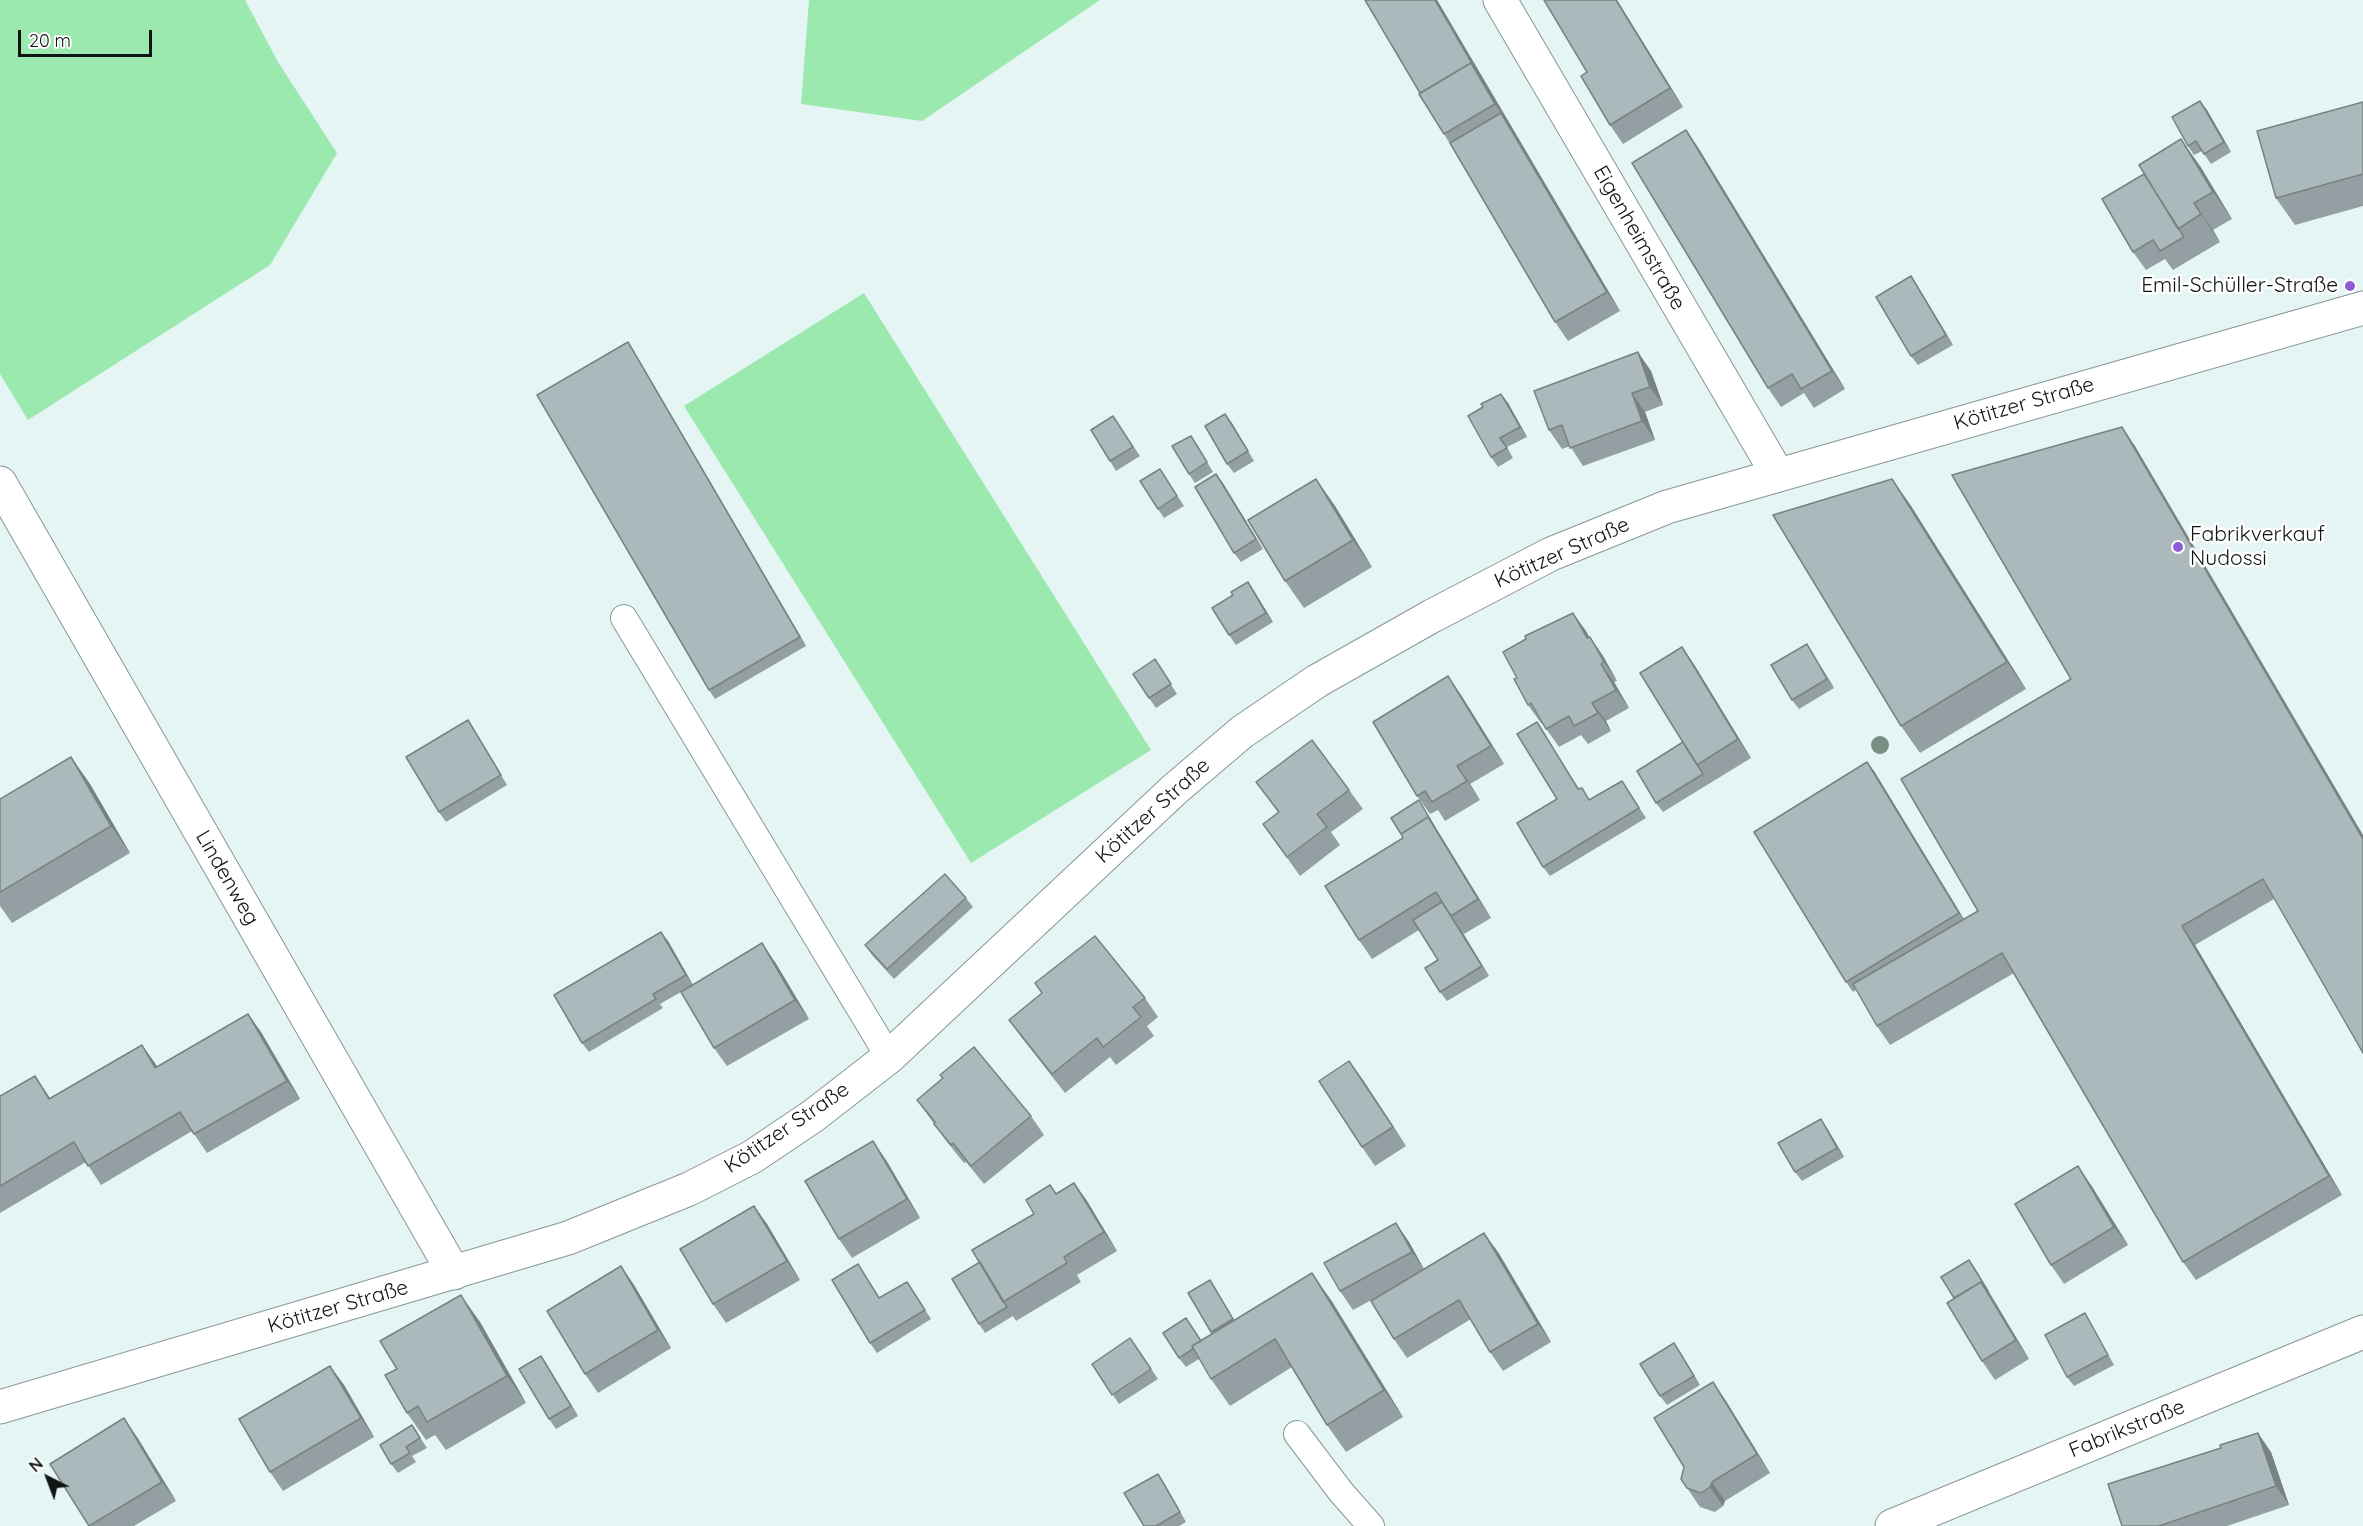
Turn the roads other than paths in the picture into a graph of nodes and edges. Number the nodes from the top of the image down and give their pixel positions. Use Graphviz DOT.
graph roads {
  1 [pos="1500,0"];
  2 [pos="2363,308"];
  3 [pos="1778,475"];
  4 [pos="0,483"];
  5 [pos="624,618"];
  6 [pos="889,1057"];
  7 [pos="454,1273"];
  8 [pos="2363,1332"];
  9 [pos="0,1407"];
  10 [pos="1297,1434"];
  11 [pos="1371,1526"];
  12 [pos="1892,1526"];
  1 -- 3 [label="street, Eigenheimstraße"];
  2 -- 3 [label="street, Kötitzer Straße"];
  3 -- 6 [label="street, Kötitzer Straße"];
  4 -- 7 [label="street, Lindenweg"];
  5 -- 6 [label="lane"];
  6 -- 7 [label="street, Kötitzer Straße"];
  7 -- 9 [label="street, Kötitzer Straße"];
  8 -- 12 [label="street, Fabrikstraße"];
  10 -- 11 [label="lane"];
}
